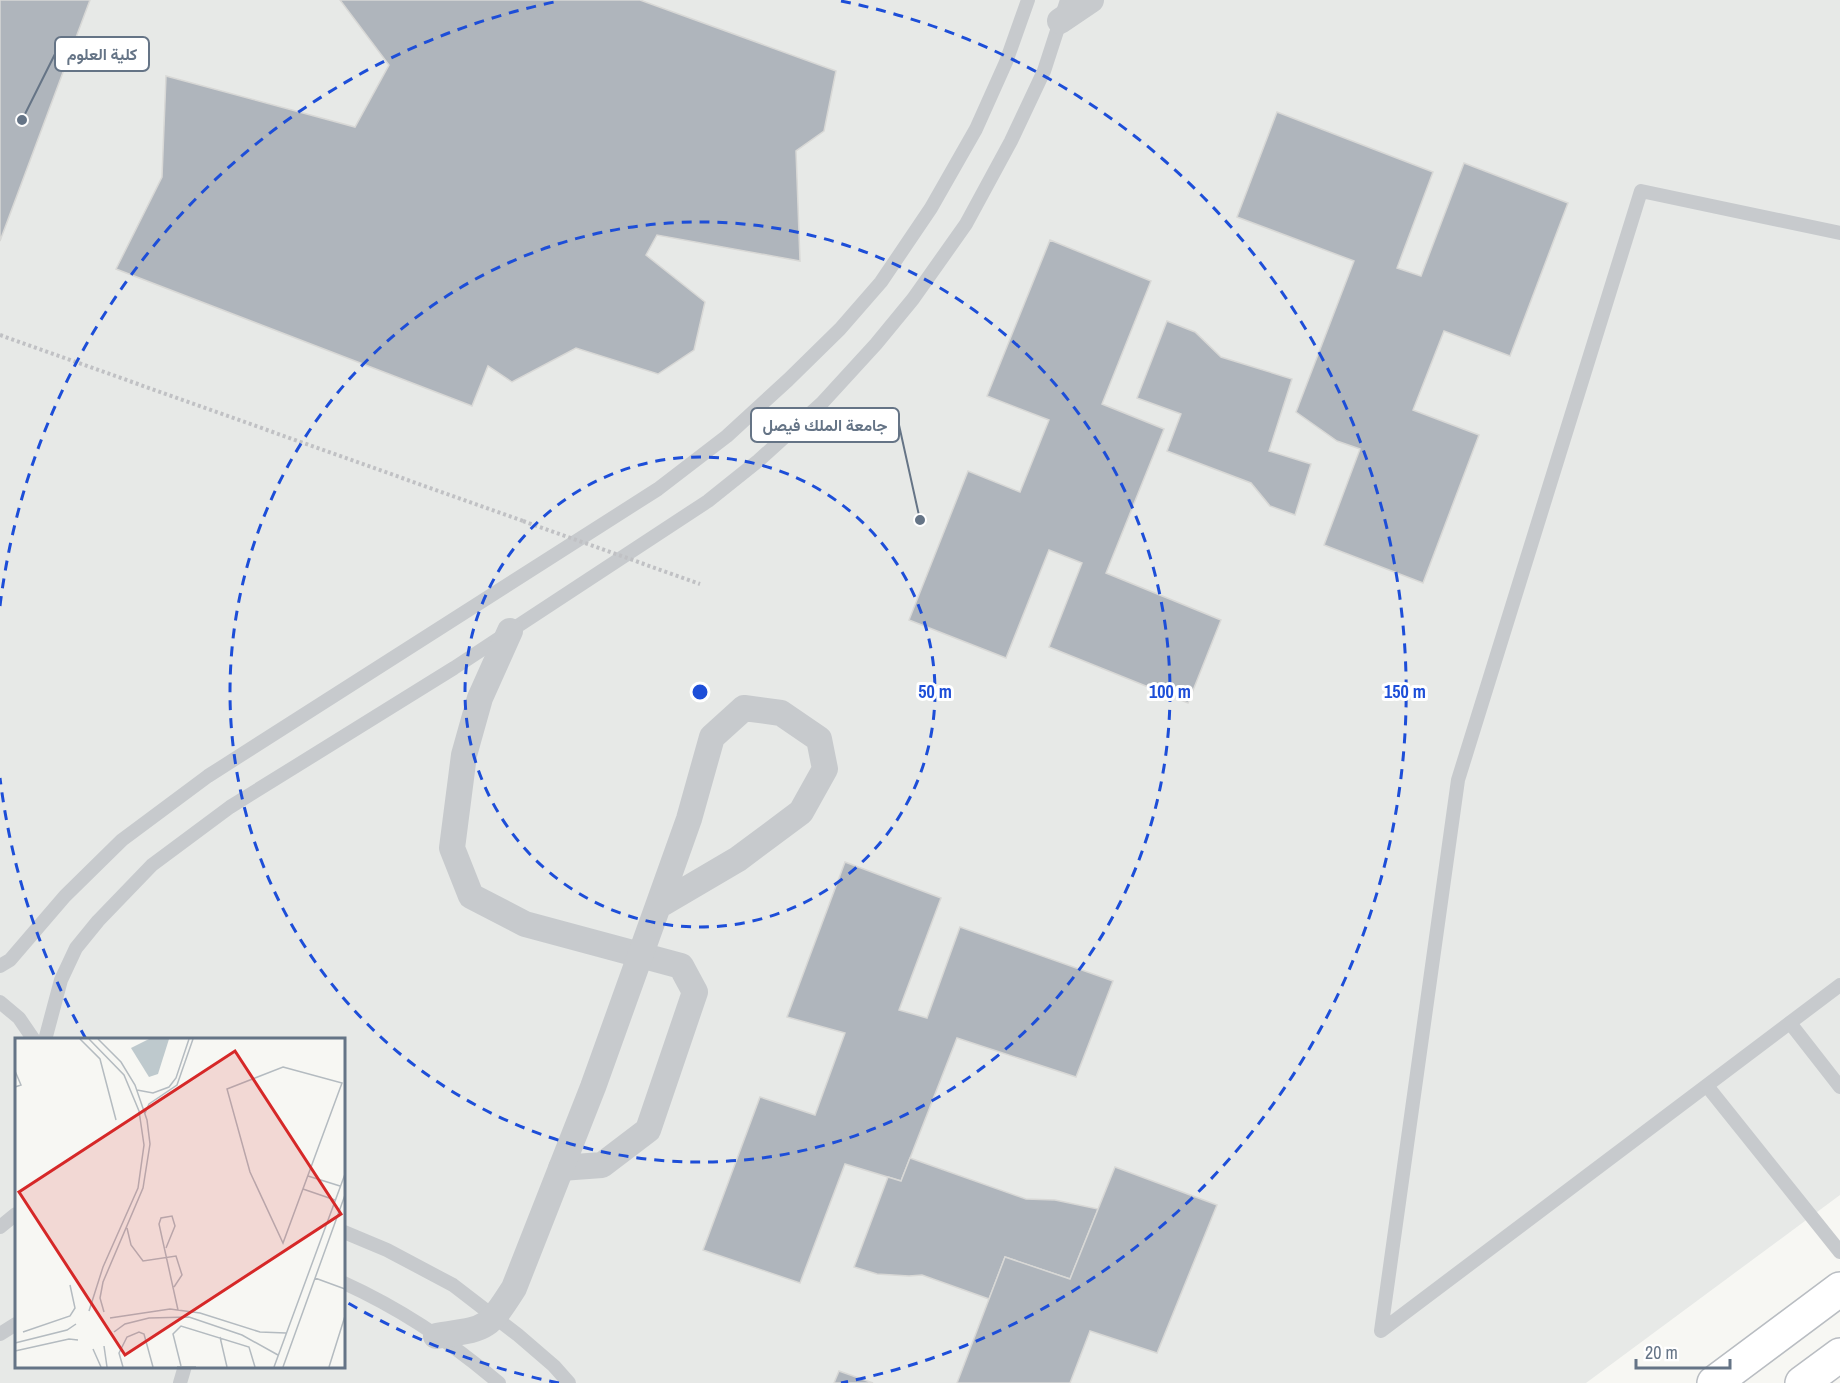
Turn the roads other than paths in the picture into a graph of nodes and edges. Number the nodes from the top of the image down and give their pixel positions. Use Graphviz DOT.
graph roads {
  1 [pos="1028,0"];
  2 [pos="1091,0"];
  3 [pos="1064,10"];
  4 [pos="1840,233"];
  5 [pos="510,631"];
  6 [pos="657,906"];
  7 [pos="640,955"];
  8 [pos="0,966"];
  9 [pos="1840,986"];
  10 [pos="0,1002"];
  11 [pos="1790,1023"];
  12 [pos="33,1038"];
  13 [pos="46,1038"];
  14 [pos="1707,1086"];
  15 [pos="1840,1087"];
  16 [pos="561,1168"];
  17 [pos="15,1215"];
  18 [pos="0,1227"];
  19 [pos="345,1232"];
  20 [pos="1840,1252"];
  21 [pos="345,1283"];
  22 [pos="1840,1289"];
  23 [pos="495,1318"];
  24 [pos="15,1325"];
  25 [pos="0,1334"];
  26 [pos="436,1336"];
  27 [pos="1840,1355"];
  28 [pos="184,1368"];
  29 [pos="180,1383"];
  30 [pos="499,1383"];
  31 [pos="569,1383"];
  32 [pos="1714,1383"];
  33 [pos="1802,1383"];
  1 -- 8 [label="lane"];
  2 -- 3 [label="street"];
  3 -- 5 [label="lane"];
  4 -- 14 [label="lane"];
  5 -- 7 [label="street"];
  5 -- 13 [label="lane"];
  6 -- 6 [label="street"];
  6 -- 7 [label="street"];
  7 -- 16 [label="street"];
  7 -- 16 [label="street"];
  9 -- 11 [label="lane"];
  10 -- 12 [label="lane"];
  11 -- 14 [label="lane"];
  11 -- 15 [label="lane"];
  14 -- 20 [label="lane"];
  16 -- 23 [label="street"];
  17 -- 18 [label="lane"];
  19 -- 23 [label="lane"];
  21 -- 26 [label="lane"];
  22 -- 32 [label="street"];
  23 -- 26 [label="street"];
  23 -- 31 [label="lane"];
  24 -- 25 [label="lane"];
  26 -- 30 [label="lane"];
  27 -- 33 [label="street"];
  28 -- 29 [label="lane"];
}
